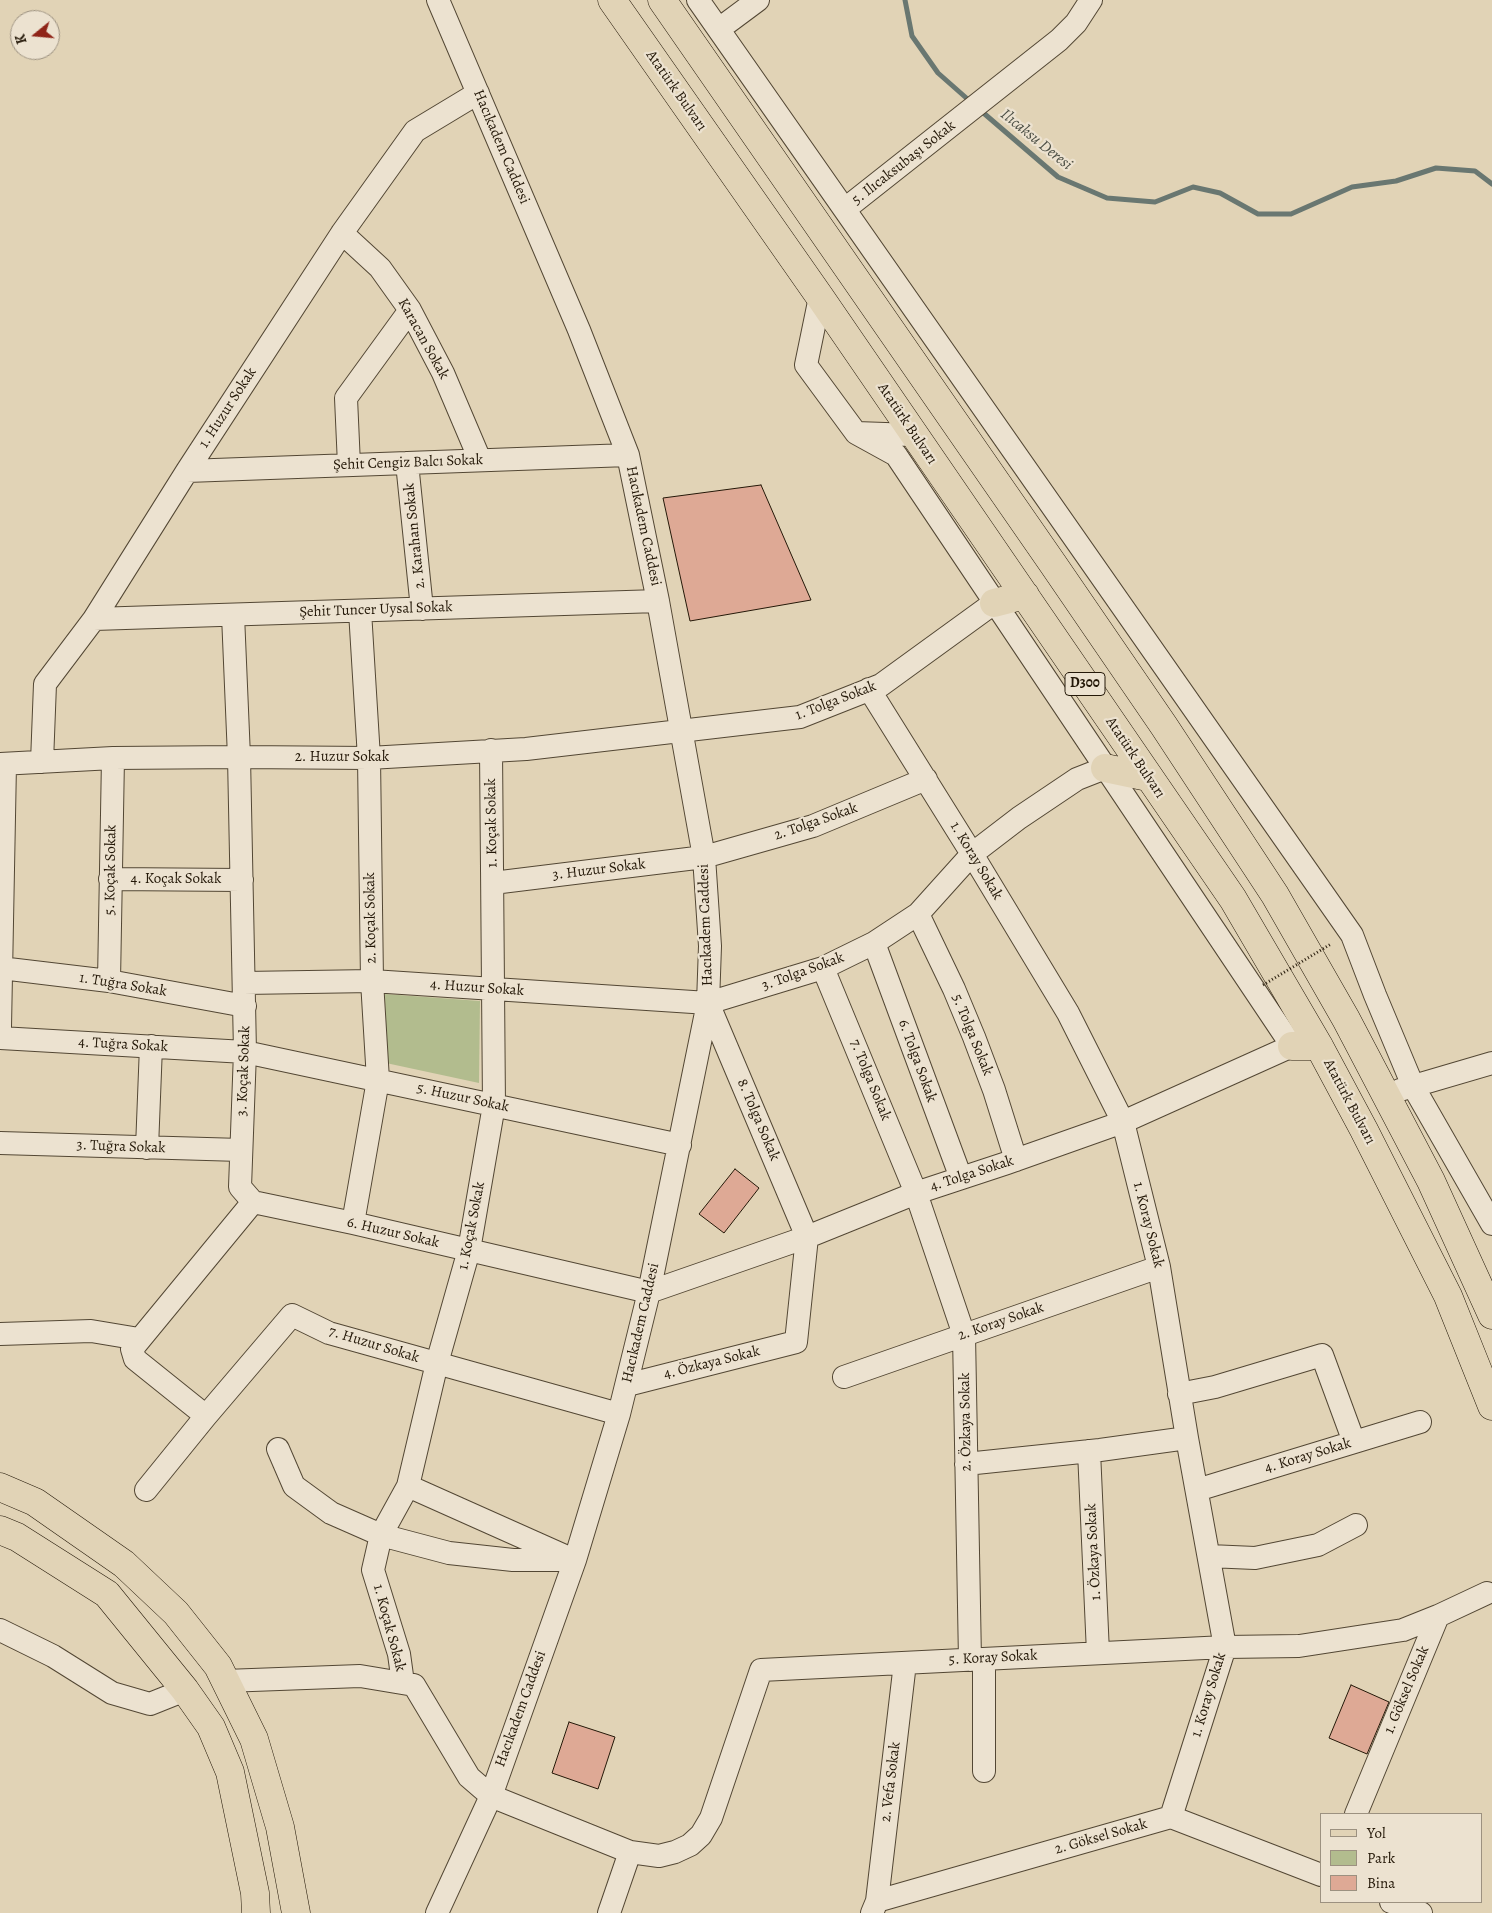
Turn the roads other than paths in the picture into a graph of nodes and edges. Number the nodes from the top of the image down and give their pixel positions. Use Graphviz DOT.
graph roads {
  1 [pos="438,0"];
  2 [pos="612,0"];
  3 [pos="662,0"];
  4 [pos="698,0"];
  5 [pos="758,0"];
  6 [pos="1091,0"];
  7 [pos="719,29"];
  8 [pos="478,93"];
  9 [pos="845,210"];
  10 [pos="342,232"];
  11 [pos="820,296"];
  12 [pos="410,310"];
  13 [pos="856,433"];
  14 [pos="914,435"];
  15 [pos="628,455"];
  16 [pos="480,460"];
  17 [pos="407,463"];
  18 [pos="349,465"];
  19 [pos="187,471"];
  20 [pos="1025,595"];
  21 [pos="658,601"];
  22 [pos="994,603"];
  23 [pos="422,609"];
  24 [pos="360,611"];
  25 [pos="233,615"];
  26 [pos="94,620"];
  27 [pos="869,689"];
  28 [pos="682,730"];
  29 [pos="491,750"];
  30 [pos="239,757"];
  31 [pos="113,758"];
  32 [pos="369,758"];
  33 [pos="42,762"];
  34 [pos="3,764"];
  35 [pos="1105,768"];
  36 [pos="1148,777"];
  37 [pos="926,780"];
  38 [pos="972,854"];
  39 [pos="704,857"];
  40 [pos="110,879"];
  41 [pos="242,880"];
  42 [pos="493,883"];
  43 [pos="918,914"];
  44 [pos="874,944"];
  45 [pos="1,968"];
  46 [pos="824,968"];
  47 [pos="109,981"];
  48 [pos="372,981"];
  49 [pos="244,983"];
  50 [pos="494,989"];
  51 [pos="708,1003"];
  52 [pos="245,1006"];
  53 [pos="0,1027"];
  54 [pos="0,1038"];
  55 [pos="151,1046"];
  56 [pos="1292,1046"];
  57 [pos="1319,1046"];
  58 [pos="246,1052"];
  59 [pos="1492,1063"];
  60 [pos="378,1080"];
  61 [pos="1413,1086"];
  62 [pos="1384,1094"];
  63 [pos="494,1105"];
  64 [pos="1123,1122"];
  65 [pos="0,1143"];
  66 [pos="680,1145"];
  67 [pos="147,1148"];
  68 [pos="241,1150"];
  69 [pos="1016,1160"];
  70 [pos="961,1178"];
  71 [pos="916,1193"];
  72 [pos="253,1202"];
  73 [pos="353,1223"];
  74 [pos="1492,1224"];
  75 [pos="807,1237"];
  76 [pos="469,1250"];
  77 [pos="1159,1267"];
  78 [pos="649,1292"];
  79 [pos="1492,1315"];
  80 [pos="0,1334"];
  81 [pos="964,1335"];
  82 [pos="139,1339"];
  83 [pos="437,1363"];
  84 [pos="844,1377"];
  85 [pos="627,1385"];
  86 [pos="1179,1394"];
  87 [pos="1492,1406"];
  88 [pos="619,1414"];
  89 [pos="206,1416"];
  90 [pos="1420,1422"];
  91 [pos="1187,1438"];
  92 [pos="1354,1442"];
  93 [pos="278,1449"];
  94 [pos="1089,1451"];
  95 [pos="966,1464"];
  96 [pos="408,1486"];
  97 [pos="0,1487"];
  98 [pos="146,1490"];
  99 [pos="1197,1490"];
  100 [pos="1356,1525"];
  101 [pos="0,1530"];
  102 [pos="381,1535"];
  103 [pos="1210,1556"];
  104 [pos="574,1560"];
  105 [pos="1487,1593"];
  106 [pos="1438,1616"];
  107 [pos="0,1630"];
  108 [pos="1225,1647"];
  109 [pos="1098,1653"];
  110 [pos="977,1659"];
  111 [pos="905,1663"];
  112 [pos="225,1681"];
  113 [pos="403,1683"];
  114 [pos="185,1690"];
  115 [pos="984,1771"];
  116 [pos="491,1796"];
  117 [pos="1356,1813"];
  118 [pos="1171,1817"];
  119 [pos="630,1852"];
  120 [pos="1320,1875"];
  121 [pos="1394,1903"];
  122 [pos="874,1907"];
  123 [pos="256,1913"];
  124 [pos="296,1913"];
  125 [pos="437,1913"];
  126 [pos="609,1913"];
  127 [pos="1421,1913"];
  1 -- 8 [label="street, Hacıkadem Caddesi"];
  2 -- 11 [label="main road, Atatürk Bulvarı / D300"];
  3 -- 62 [label="main road, D300"];
  4 -- 7 [label="street"];
  5 -- 7 [label="street"];
  6 -- 9 [label="street, 5. Ilıcaksubaşı Sokak"];
  7 -- 9 [label="street"];
  8 -- 10 [label="street, 1. Huzur Sokak"];
  8 -- 15 [label="street, Hacıkadem Caddesi"];
  9 -- 61 [label="street"];
  10 -- 12 [label="street, Karacan Sokak"];
  10 -- 19 [label="street, 1. Huzur Sokak"];
  11 -- 13 [label="street"];
  11 -- 14 [label="main road, Atatürk Bulvarı / D300"];
  12 -- 16 [label="street, Karacan Sokak"];
  12 -- 18 [label="street"];
  13 -- 14 [label="street"];
  13 -- 22 [label="street"];
  14 -- 20 [label="main road, Atatürk Bulvarı / D300"];
  15 -- 16 [label="street, Şehit Cengiz Balcı Sokak"];
  15 -- 21 [label="street, Hacıkadem Caddesi"];
  16 -- 17 [label="street, Şehit Cengiz Balcı Sokak"];
  17 -- 18 [label="street, Şehit Cengiz Balcı Sokak"];
  17 -- 23 [label="street, 2. Karahan Sokak"];
  18 -- 19 [label="street, Şehit Cengiz Balcı Sokak"];
  19 -- 26 [label="street, 1. Huzur Sokak"];
  20 -- 22 [label="main road"];
  20 -- 36 [label="main road, Atatürk Bulvarı / D300"];
  21 -- 23 [label="street, Şehit Tuncer Uysal Sokak"];
  21 -- 28 [label="street, Hacıkadem Caddesi"];
  22 -- 27 [label="street, 1. Tolga Sokak"];
  22 -- 35 [label="street"];
  23 -- 24 [label="street, Şehit Tuncer Uysal Sokak"];
  24 -- 25 [label="street, Şehit Tuncer Uysal Sokak"];
  24 -- 32 [label="street, 2. Koçak Sokak"];
  25 -- 26 [label="street, Şehit Tuncer Uysal Sokak"];
  25 -- 30 [label="street, 3. Koçak Sokak"];
  26 -- 33 [label="street, 1. Huzur Sokak"];
  27 -- 28 [label="street, 1. Tolga Sokak"];
  27 -- 37 [label="street, 1. Koray Sokak"];
  28 -- 29 [label="street, 2. Huzur Sokak"];
  28 -- 39 [label="street, Hacıkadem Caddesi"];
  29 -- 32 [label="street, 2. Huzur Sokak"];
  29 -- 42 [label="street, 1. Koçak Sokak"];
  30 -- 31 [label="street, 2. Huzur Sokak"];
  30 -- 32 [label="street, 2. Huzur Sokak"];
  30 -- 41 [label="street, 3. Koçak Sokak"];
  31 -- 33 [label="street, 2. Huzur Sokak"];
  31 -- 40 [label="street, 5. Koçak Sokak"];
  32 -- 48 [label="street, 2. Koçak Sokak"];
  33 -- 34 [label="street, 2. Huzur Sokak"];
  34 -- 45 [label="street"];
  35 -- 36 [label="main road"];
  35 -- 38 [label="street, 3. Tolga Sokak"];
  35 -- 56 [label="street"];
  36 -- 57 [label="main road, Atatürk Bulvarı / D300"];
  37 -- 38 [label="street, 1. Koray Sokak"];
  37 -- 39 [label="street, 2. Tolga Sokak"];
  38 -- 43 [label="street, 3. Tolga Sokak"];
  38 -- 64 [label="street, 1. Koray Sokak"];
  39 -- 42 [label="street, 3. Huzur Sokak"];
  39 -- 51 [label="street, Hacıkadem Caddesi"];
  40 -- 41 [label="street, 4. Koçak Sokak"];
  40 -- 47 [label="street, 5. Koçak Sokak"];
  41 -- 49 [label="street, 3. Koçak Sokak"];
  42 -- 50 [label="street, 1. Koçak Sokak"];
  43 -- 44 [label="street, 3. Tolga Sokak"];
  43 -- 69 [label="street, 5. Tolga Sokak"];
  44 -- 46 [label="street, 3. Tolga Sokak"];
  44 -- 70 [label="street, 6. Tolga Sokak"];
  45 -- 47 [label="street, 1. Tuğra Sokak"];
  45 -- 53 [label="street"];
  46 -- 51 [label="street, 3. Tolga Sokak"];
  46 -- 71 [label="street, 7. Tolga Sokak"];
  47 -- 52 [label="street, 1. Tuğra Sokak"];
  48 -- 49 [label="street, 4. Huzur Sokak"];
  48 -- 50 [label="street, 4. Huzur Sokak"];
  48 -- 60 [label="street, 2. Koçak Sokak"];
  49 -- 52 [label="street, 3. Koçak Sokak"];
  50 -- 51 [label="street, 4. Huzur Sokak"];
  50 -- 63 [label="street, 1. Koçak Sokak"];
  51 -- 66 [label="street, Hacıkadem Caddesi"];
  51 -- 75 [label="street, 8. Tolga Sokak"];
  52 -- 58 [label="street, 3. Koçak Sokak"];
  54 -- 55 [label="street, 4. Tuğra Sokak"];
  55 -- 58 [label="street, 4. Tuğra Sokak"];
  55 -- 67 [label="street"];
  56 -- 57 [label="main road"];
  56 -- 64 [label="street, 4. Tolga Sokak"];
  57 -- 87 [label="main road, Atatürk Bulvarı / D300"];
  58 -- 60 [label="street, 5. Huzur Sokak"];
  58 -- 68 [label="street, 3. Koçak Sokak"];
  59 -- 61 [label="street"];
  60 -- 63 [label="street, 5. Huzur Sokak"];
  60 -- 73 [label="street, 2. Koçak Sokak"];
  61 -- 62 [label="street"];
  61 -- 74 [label="street"];
  62 -- 79 [label="main road, D300"];
  63 -- 66 [label="street, 5. Huzur Sokak"];
  63 -- 76 [label="street, 1. Koçak Sokak"];
  64 -- 69 [label="street, 4. Tolga Sokak"];
  64 -- 77 [label="street, 1. Koray Sokak"];
  65 -- 67 [label="street, 3. Tuğra Sokak"];
  66 -- 78 [label="street, Hacıkadem Caddesi"];
  67 -- 68 [label="street, 3. Tuğra Sokak"];
  68 -- 72 [label="street, 3. Koçak Sokak"];
  69 -- 70 [label="street, 4. Tolga Sokak"];
  70 -- 71 [label="street, 4. Tolga Sokak"];
  71 -- 75 [label="street, 4. Tolga Sokak"];
  71 -- 81 [label="street, 2. Özkaya Sokak"];
  72 -- 73 [label="street, 6. Huzur Sokak"];
  72 -- 82 [label="street"];
  73 -- 76 [label="street, 6. Huzur Sokak"];
  75 -- 78 [label="street, 4. Tolga Sokak"];
  75 -- 85 [label="street, 4. Özkaya Sokak"];
  76 -- 78 [label="street, 6. Huzur Sokak"];
  76 -- 83 [label="street, 1. Koçak Sokak"];
  77 -- 81 [label="street, 2. Koray Sokak"];
  77 -- 86 [label="street, 1. Koray Sokak"];
  78 -- 85 [label="street, Hacıkadem Caddesi"];
  80 -- 82 [label="street"];
  81 -- 84 [label="street, 2. Koray Sokak"];
  81 -- 95 [label="street, 2. Özkaya Sokak"];
  82 -- 89 [label="street"];
  83 -- 88 [label="street, 7. Huzur Sokak"];
  83 -- 89 [label="street, 7. Huzur Sokak"];
  83 -- 96 [label="street, 1. Koçak Sokak"];
  85 -- 88 [label="street, Hacıkadem Caddesi"];
  86 -- 91 [label="street, 1. Koray Sokak"];
  86 -- 92 [label="street"];
  88 -- 104 [label="street, Hacıkadem Caddesi"];
  89 -- 98 [label="street, 7. Huzur Sokak"];
  90 -- 92 [label="street, 4. Koray Sokak"];
  91 -- 94 [label="street"];
  91 -- 99 [label="street, 1. Koray Sokak"];
  92 -- 99 [label="street, 4. Koray Sokak"];
  93 -- 102 [label="street"];
  94 -- 95 [label="street"];
  94 -- 109 [label="street, 1. Özkaya Sokak"];
  95 -- 110 [label="street, 2. Özkaya Sokak"];
  96 -- 102 [label="street, 1. Koçak Sokak"];
  96 -- 104 [label="street"];
  97 -- 112 [label="main road"];
  99 -- 103 [label="street, 1. Koray Sokak"];
  100 -- 103 [label="street"];
  101 -- 114 [label="main road"];
  102 -- 104 [label="street"];
  102 -- 113 [label="street, 1. Koçak Sokak"];
  103 -- 108 [label="street, 1. Koray Sokak"];
  104 -- 116 [label="street, Hacıkadem Caddesi"];
  105 -- 106 [label="street"];
  106 -- 108 [label="street, 5. Koray Sokak"];
  106 -- 117 [label="street, 1. Göksel Sokak"];
  107 -- 114 [label="street"];
  108 -- 109 [label="street, 5. Koray Sokak"];
  108 -- 118 [label="street, 1. Koray Sokak"];
  109 -- 110 [label="street, 5. Koray Sokak"];
  110 -- 111 [label="street, 5. Koray Sokak"];
  110 -- 115 [label="street, 2. Özkaya Sokak"];
  111 -- 119 [label="street, 5. Koray Sokak"];
  111 -- 122 [label="street, 2. Vefa Sokak"];
  112 -- 113 [label="street"];
  112 -- 124 [label="main road"];
  113 -- 116 [label="street"];
  114 -- 123 [label="main road"];
  116 -- 119 [label="street"];
  116 -- 125 [label="street, Hacıkadem Caddesi"];
  118 -- 120 [label="street"];
  118 -- 122 [label="street, 2. Göksel Sokak"];
  119 -- 126 [label="street"];
  121 -- 127 [label="street"];
}
